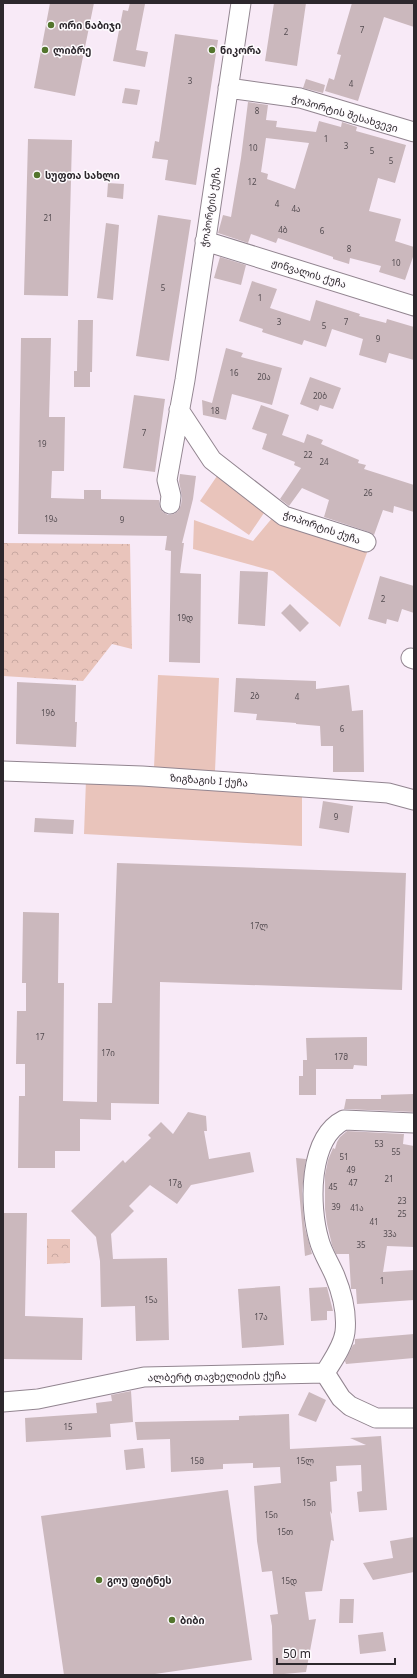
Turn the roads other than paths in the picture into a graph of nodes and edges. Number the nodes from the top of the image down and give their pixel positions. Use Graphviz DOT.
graph roads {
  1 [pos="241,3"];
  2 [pos="228,88"];
  3 [pos="414,132"];
  4 [pos="205,240"];
  5 [pos="414,306"];
  6 [pos="179,410"];
  7 [pos="170,504"];
  8 [pos="366,542"];
  9 [pos="3,771"];
  10 [pos="414,800"];
  11 [pos="414,1123"];
  12 [pos="325,1373"];
  13 [pos="3,1402"];
  14 [pos="414,1418"];
  1 -- 2 [label="street, ჭოპორტის ქუჩა"];
  2 -- 3 [label="street, ჭოპორტის შესახვევი"];
  2 -- 4 [label="street, ჭოპორტის ქუჩა"];
  4 -- 5 [label="street, ჟინვალის ქუჩა"];
  4 -- 6 [label="street, ჭოპორტის ქუჩა"];
  6 -- 7 [label="street, ჭოპორტის ქუჩა"];
  6 -- 8 [label="street, ჭოპორტის ქუჩა"];
  9 -- 10 [label="street, ზიგზაგის I ქუჩა"];
  11 -- 12 [label="street"];
  12 -- 13 [label="street, ალბერტ თავხელიძის ქუჩა"];
  12 -- 14 [label="street"];
}
